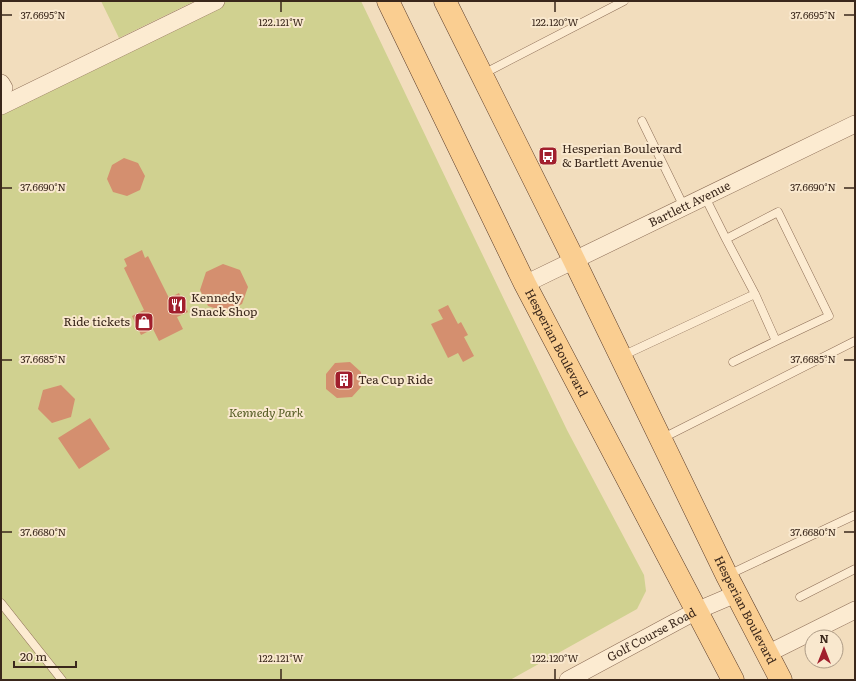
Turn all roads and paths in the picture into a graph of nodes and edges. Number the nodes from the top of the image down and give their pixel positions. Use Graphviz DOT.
graph roads {
  1 [pos="216,1"];
  2 [pos="388,1"];
  3 [pos="445,1"];
  4 [pos="624,1"];
  5 [pos="482,74"];
  6 [pos="1,106"];
  7 [pos="642,121"];
  8 [pos="855,124"];
  9 [pos="705,197"];
  10 [pos="684,207"];
  11 [pos="726,239"];
  12 [pos="574,260"];
  13 [pos="525,284"];
  14 [pos="755,294"];
  15 [pos="776,341"];
  16 [pos="855,341"];
  17 [pos="621,357"];
  18 [pos="733,362"];
  19 [pos="661,439"];
  20 [pos="855,515"];
  21 [pos="855,569"];
  22 [pos="732,585"];
  23 [pos="800,597"];
  24 [pos="1,603"];
  25 [pos="855,610"];
  26 [pos="696,611"];
  27 [pos="767,654"];
  28 [pos="62,680"];
  29 [pos="568,680"];
  30 [pos="733,680"];
  31 [pos="781,680"];
  1 -- 6 [label="street"];
  2 -- 13 [label="main road, Hesperian Boulevard"];
  3 -- 5 [label="main road, Hesperian Boulevard"];
  4 -- 5 [label="lane"];
  5 -- 12 [label="main road, Hesperian Boulevard"];
  7 -- 10 [label="lane"];
  8 -- 9 [label="street, Bartlett Avenue"];
  9 -- 10 [label="street, Bartlett Avenue"];
  9 -- 11 [label="lane"];
  10 -- 12 [label="street, Bartlett Avenue"];
  11 -- 14 [label="lane"];
  11 -- 15 [label="lane"];
  12 -- 13 [label="street, Bartlett Avenue"];
  12 -- 17 [label="main road, Hesperian Boulevard"];
  13 -- 26 [label="main road, Hesperian Boulevard"];
  14 -- 15 [label="lane"];
  14 -- 17 [label="lane"];
  15 -- 18 [label="lane"];
  16 -- 19 [label="lane"];
  17 -- 19 [label="main road, Hesperian Boulevard"];
  19 -- 22 [label="main road, Hesperian Boulevard"];
  20 -- 22 [label="lane"];
  21 -- 23 [label="lane"];
  22 -- 26 [label="street, Golf Course Road"];
  22 -- 27 [label="main road, Hesperian Boulevard"];
  24 -- 28 [label="lane"];
  25 -- 27 [label="street"];
  26 -- 29 [label="street, Golf Course Road"];
  26 -- 30 [label="main road, Hesperian Boulevard"];
  27 -- 31 [label="main road, Hesperian Boulevard"];
}
